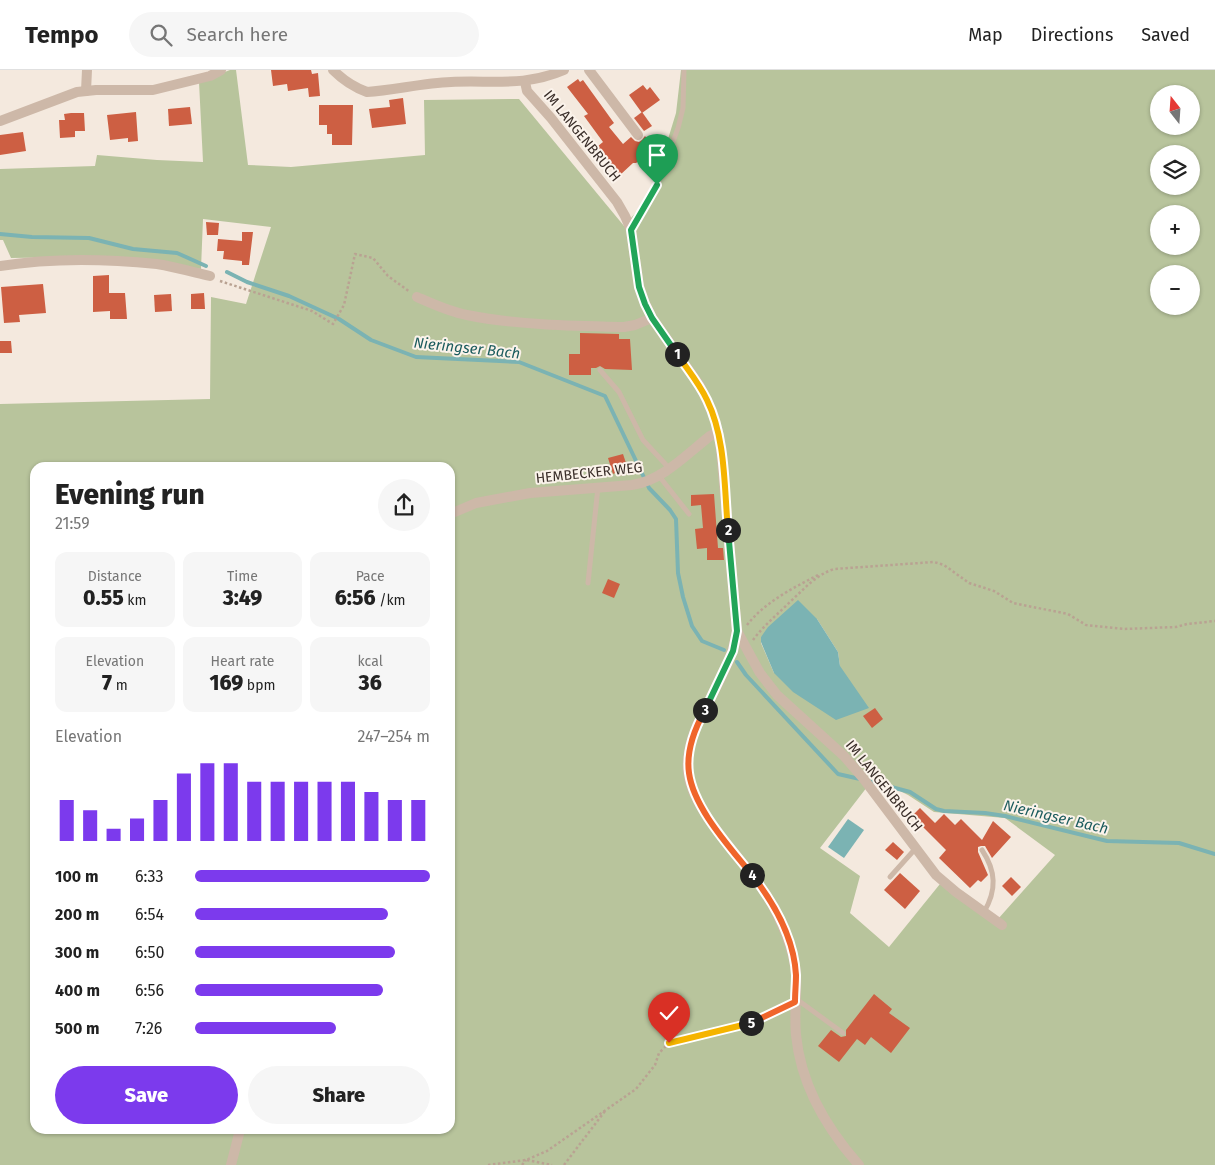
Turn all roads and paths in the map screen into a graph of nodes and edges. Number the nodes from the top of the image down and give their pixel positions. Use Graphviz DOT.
graph roads {
  1 [pos="87,70"];
  2 [pos="221,70"];
  3 [pos="332,70"];
  4 [pos="564,70"];
  5 [pos="589,70"];
  6 [pos="684,70"];
  7 [pos="525,82"];
  8 [pos="86,91"];
  9 [pos="0,121"];
  10 [pos="638,135"];
  11 [pos="631,230"];
  12 [pos="0,266"];
  13 [pos="210,276"];
  14 [pos="417,297"];
  15 [pos="652,318"];
  16 [pos="600,370"];
  17 [pos="718,432"];
  18 [pos="669,468"];
  19 [pos="655,478"];
  20 [pos="598,487"];
  21 [pos="455,512"];
  22 [pos="689,514"];
  23 [pos="824,572"];
  24 [pos="588,583"];
  25 [pos="1215,621"];
  26 [pos="741,629"];
  27 [pos="747,649"];
  28 [pos="916,848"];
  29 [pos="982,850"];
  30 [pos="890,877"];
  31 [pos="984,912"];
  32 [pos="1002,925"];
  33 [pos="795,1000"];
  34 [pos="843,1033"];
  35 [pos="607,1108"];
  36 [pos="239,1134"];
  37 [pos="526,1160"];
  38 [pos="230,1165"];
  39 [pos="488,1165"];
  40 [pos="522,1165"];
  41 [pos="552,1165"];
  42 [pos="564,1165"];
  43 [pos="859,1165"];
  1 -- 8 [label="street"];
  2 -- 8 [label="street"];
  3 -- 7 [label="street"];
  4 -- 7 [label="street"];
  5 -- 10 [label="street"];
  6 -- 11 [label="lane"];
  7 -- 11 [label="street, IM LANGENBRUCH"];
  8 -- 9 [label="street"];
  11 -- 15 [label="street, IM LANGENBRUCH"];
  12 -- 13 [label="street"];
  13 -- 14 [label="path"];
  14 -- 15 [label="street"];
  15 -- 17 [label="street, IM LANGENBRUCH"];
  16 -- 18 [label="lane"];
  17 -- 18 [label="street, HEMBECKER WEG"];
  17 -- 26 [label="street, IM LANGENBRUCH"];
  18 -- 19 [label="street, HEMBECKER WEG"];
  19 -- 20 [label="street, HEMBECKER WEG"];
  19 -- 22 [label="lane"];
  20 -- 21 [label="street, HEMBECKER WEG"];
  20 -- 24 [label="lane"];
  23 -- 25 [label="path"];
  23 -- 26 [label="path"];
  23 -- 27 [label="path"];
  26 -- 27 [label="street, IM LANGENBRUCH"];
  26 -- 33 [label="street, IM LANGENBRUCH"];
  27 -- 28 [label="street, IM LANGENBRUCH"];
  28 -- 30 [label="lane"];
  28 -- 31 [label="street, IM LANGENBRUCH"];
  29 -- 31 [label="lane"];
  31 -- 32 [label="street, IM LANGENBRUCH"];
  33 -- 34 [label="lane"];
  33 -- 35 [label="path"];
  33 -- 43 [label="street, IM LANGENBRUCH"];
  35 -- 37 [label="path"];
  35 -- 42 [label="path"];
  36 -- 38 [label="street"];
  37 -- 39 [label="path"];
  37 -- 40 [label="path"];
  37 -- 41 [label="path"];
}
